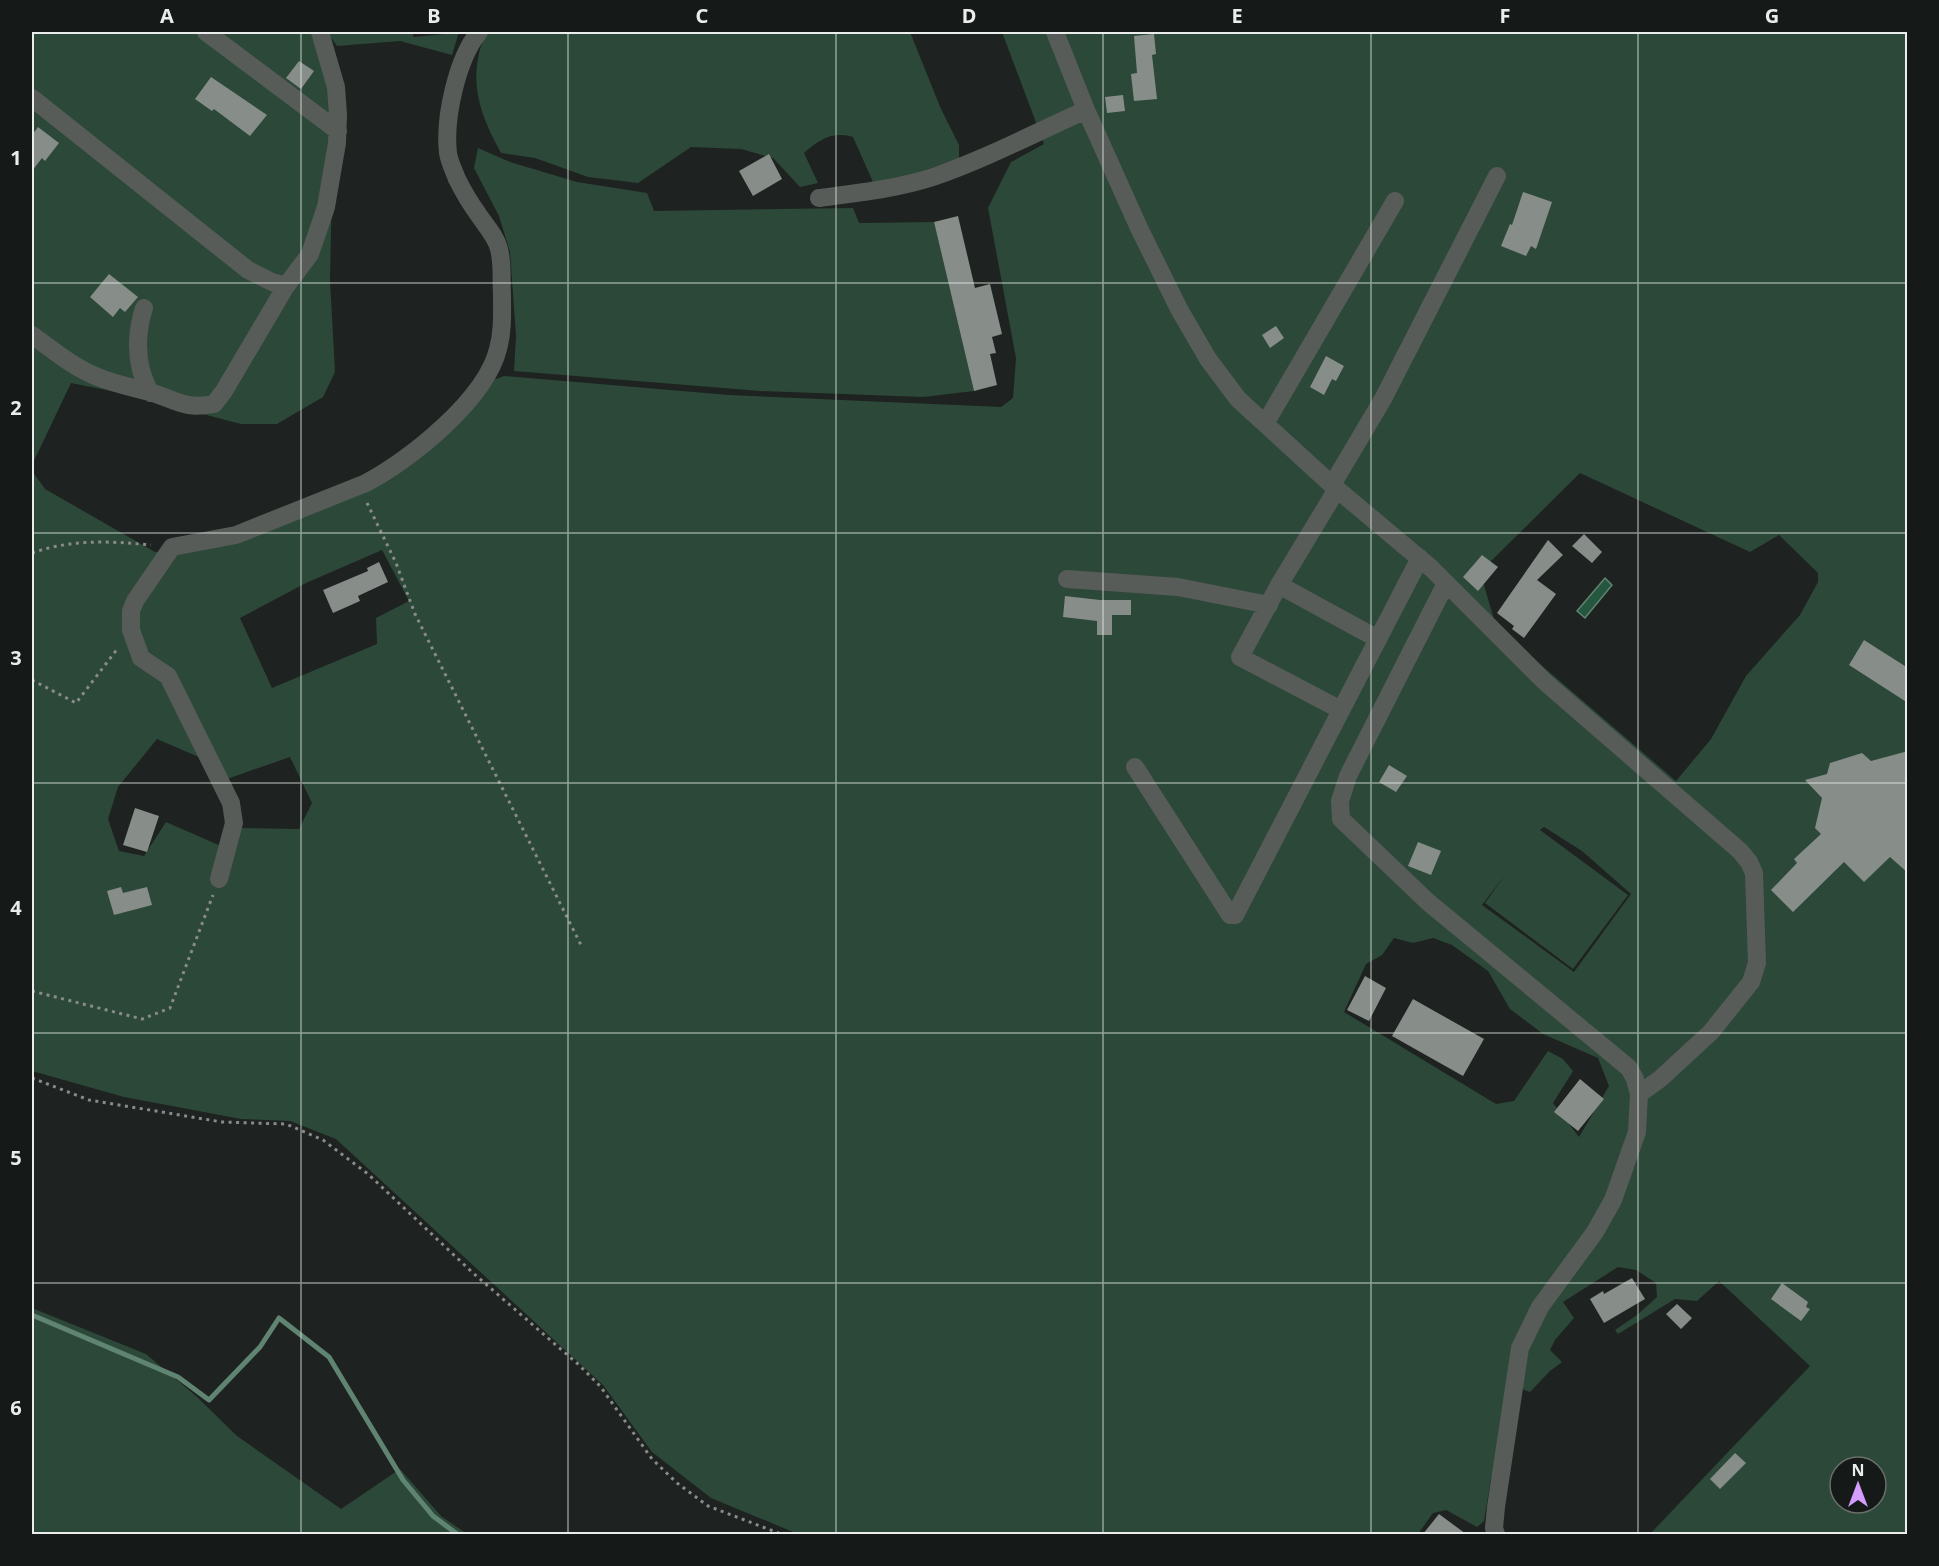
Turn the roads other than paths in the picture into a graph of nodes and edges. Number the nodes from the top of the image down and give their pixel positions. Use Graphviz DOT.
graph roads {
  1 [pos="206,32"];
  2 [pos="321,32"];
  3 [pos="479,32"];
  4 [pos="1054,32"];
  5 [pos="32,98"];
  6 [pos="1086,110"];
  7 [pos="338,131"];
  8 [pos="1497,176"];
  9 [pos="819,198"];
  10 [pos="1395,201"];
  11 [pos="286,286"];
  12 [pos="144,308"];
  13 [pos="32,335"];
  14 [pos="150,393"];
  15 [pos="1265,424"];
  16 [pos="1335,487"];
  17 [pos="1420,558"];
  18 [pos="1067,579"];
  19 [pos="1446,583"];
  20 [pos="1279,585"];
  21 [pos="1269,605"];
  22 [pos="1378,639"];
  23 [pos="1341,710"];
  24 [pos="1135,767"];
  25 [pos="219,879"];
  26 [pos="1639,1094"];
  27 [pos="1496,1534"];
  1 -- 7 [label="street"];
  2 -- 7 [label="street"];
  3 -- 25 [label="street"];
  4 -- 6 [label="street"];
  5 -- 11 [label="street"];
  6 -- 9 [label="street"];
  6 -- 15 [label="street"];
  7 -- 11 [label="street"];
  8 -- 16 [label="street"];
  10 -- 15 [label="street"];
  11 -- 14 [label="street"];
  12 -- 14 [label="street"];
  13 -- 14 [label="street"];
  15 -- 16 [label="street"];
  16 -- 17 [label="street"];
  16 -- 20 [label="street"];
  17 -- 19 [label="street"];
  17 -- 22 [label="street"];
  18 -- 21 [label="street"];
  19 -- 26 [label="street"];
  19 -- 26 [label="street"];
  20 -- 21 [label="street"];
  20 -- 22 [label="street"];
  21 -- 23 [label="street"];
  22 -- 23 [label="street"];
  23 -- 24 [label="street"];
  26 -- 27 [label="street"];
}
